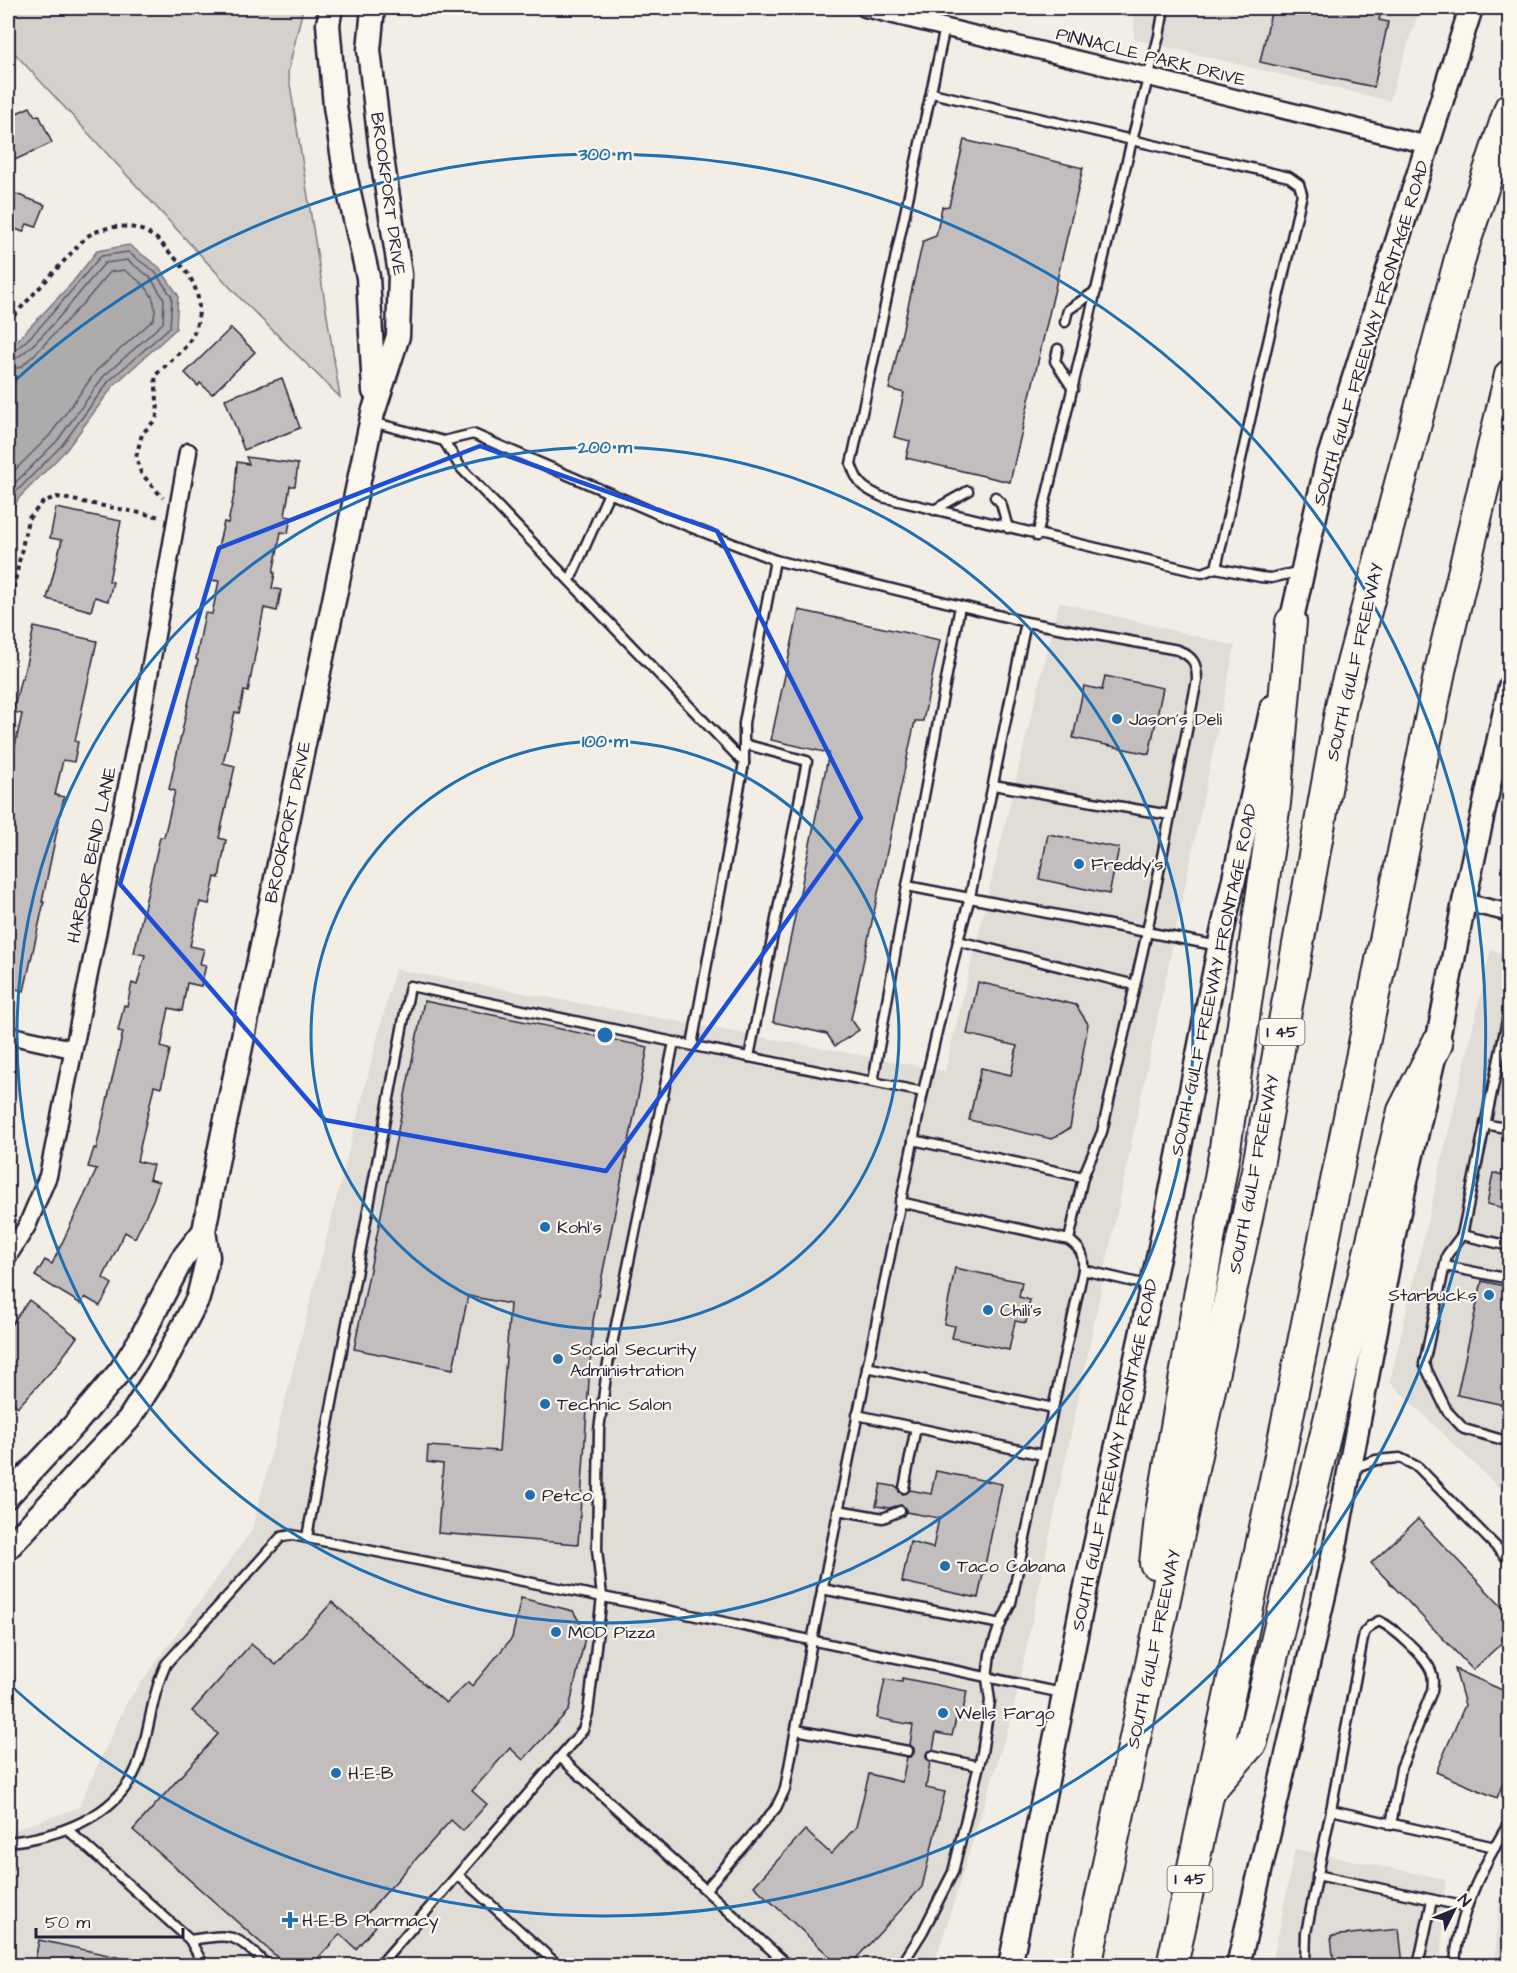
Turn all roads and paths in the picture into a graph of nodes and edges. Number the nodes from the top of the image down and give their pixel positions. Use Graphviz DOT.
graph roads {
  1 [pos="331,8"];
  2 [pos="373,8"];
  3 [pos="865,8"];
  4 [pos="1164,8"];
  5 [pos="1471,8"];
  6 [pos="945,27"];
  7 [pos="1148,76"];
  8 [pos="932,93"];
  9 [pos="1509,108"];
  10 [pos="1132,140"];
  11 [pos="1428,145"];
  12 [pos="1096,291"];
  13 [pos="8,322"];
  14 [pos="1065,322"];
  15 [pos="1058,349"];
  16 [pos="1509,375"];
  17 [pos="1072,389"];
  18 [pos="372,417"];
  19 [pos="444,441"];
  20 [pos="188,452"];
  21 [pos="968,491"];
  22 [pos="609,493"];
  23 [pos="995,497"];
  24 [pos="933,510"];
  25 [pos="168,518"];
  26 [pos="1008,528"];
  27 [pos="1037,536"];
  28 [pos="775,560"];
  29 [pos="1216,568"];
  30 [pos="1303,570"];
  31 [pos="570,580"];
  32 [pos="960,606"];
  33 [pos="8,615"];
  34 [pos="1026,622"];
  35 [pos="1291,622"];
  36 [pos="1509,687"];
  37 [pos="744,744"];
  38 [pos="744,763"];
  39 [pos="993,785"];
  40 [pos="1170,815"];
  41 [pos="907,886"];
  42 [pos="970,897"];
  43 [pos="1464,902"];
  44 [pos="1509,913"];
  45 [pos="1147,932"];
  46 [pos="958,941"];
  47 [pos="1219,946"];
  48 [pos="1135,985"];
  49 [pos="1509,1006"];
  50 [pos="8,1035"];
  51 [pos="674,1042"];
  52 [pos="1437,1044"];
  53 [pos="692,1045"];
  54 [pos="72,1049"];
  55 [pos="749,1057"];
  56 [pos="873,1082"];
  57 [pos="923,1092"];
  58 [pos="1485,1124"];
  59 [pos="1509,1129"];
  60 [pos="913,1140"];
  61 [pos="1083,1177"];
  62 [pos="900,1202"];
  63 [pos="204,1231"];
  64 [pos="1462,1235"];
  65 [pos="1069,1240"];
  66 [pos="1509,1246"];
  67 [pos="8,1256"];
  68 [pos="1445,1266"];
  69 [pos="1083,1270"];
  70 [pos="1509,1279"];
  71 [pos="1152,1287"];
  72 [pos="867,1367"];
  73 [pos="1053,1407"];
  74 [pos="857,1414"];
  75 [pos="916,1427"];
  76 [pos="1509,1442"];
  77 [pos="1043,1455"];
  78 [pos="1350,1469"];
  79 [pos="904,1488"];
  80 [pos="8,1496"];
  81 [pos="838,1510"];
  82 [pos="900,1511"];
  83 [pos="307,1537"];
  84 [pos="8,1548"];
  85 [pos="1509,1561"];
  86 [pos="822,1589"];
  87 [pos="602,1597"];
  88 [pos="1001,1624"];
  89 [pos="812,1641"];
  90 [pos="987,1678"];
  91 [pos="1064,1694"];
  92 [pos="1137,1725"];
  93 [pos="796,1730"];
  94 [pos="908,1751"];
  95 [pos="932,1756"];
  96 [pos="561,1758"];
  97 [pos="979,1766"];
  98 [pos="1208,1793"];
  99 [pos="1331,1810"];
  100 [pos="1509,1821"];
  101 [pos="1391,1825"];
  102 [pos="67,1829"];
  103 [pos="8,1842"];
  104 [pos="1495,1847"];
  105 [pos="458,1875"];
  106 [pos="1317,1875"];
  107 [pos="706,1889"];
  108 [pos="1432,1900"];
  109 [pos="1467,1907"];
  110 [pos="190,1940"];
  111 [pos="204,1965"];
  112 [pos="268,1965"];
  113 [pos="379,1965"];
  114 [pos="559,1965"];
  115 [pos="789,1965"];
  116 [pos="901,1965"];
  117 [pos="1010,1965"];
  118 [pos="1086,1965"];
  119 [pos="1172,1965"];
  120 [pos="1238,1965"];
  121 [pos="1305,1965"];
  122 [pos="1418,1965"];
  123 [pos="1455,1965"];
  1 -- 18 [label="main road, BROOKPORT DRIVE"];
  2 -- 18 [label="main road, BROOKPORT DRIVE"];
  3 -- 6 [label="street, PINNACLE PARK DRIVE"];
  4 -- 7 [label="lane"];
  5 -- 11 [label="main road, SOUTH GULF FREEWAY FRONTAGE ROAD"];
  6 -- 7 [label="street, PINNACLE PARK DRIVE"];
  6 -- 8 [label="lane"];
  7 -- 10 [label="lane"];
  7 -- 11 [label="street, PINNACLE PARK DRIVE"];
  8 -- 10 [label="lane"];
  8 -- 24 [label="lane"];
  9 -- 92 [label="highway, SOUTH GULF FREEWAY / I 45"];
  10 -- 12 [label="lane"];
  10 -- 29 [label="lane"];
  11 -- 30 [label="main road, SOUTH GULF FREEWAY FRONTAGE ROAD"];
  12 -- 14 [label="lane"];
  12 -- 17 [label="lane"];
  13 -- 25 [label="path"];
  15 -- 17 [label="lane"];
  16 -- 98 [label="highway, I 45"];
  17 -- 27 [label="lane"];
  18 -- 19 [label="lane"];
  18 -- 63 [label="main road, BROOKPORT DRIVE"];
  19 -- 22 [label="lane"];
  19 -- 31 [label="lane"];
  20 -- 25 [label="street, HARBOR BEND LANE"];
  21 -- 24 [label="lane"];
  22 -- 28 [label="lane"];
  22 -- 31 [label="lane"];
  23 -- 26 [label="lane"];
  24 -- 26 [label="lane"];
  25 -- 33 [label="path"];
  25 -- 54 [label="street, HARBOR BEND LANE"];
  26 -- 27 [label="lane"];
  27 -- 29 [label="lane"];
  28 -- 32 [label="lane"];
  28 -- 37 [label="lane"];
  29 -- 30 [label="lane"];
  30 -- 35 [label="main road, SOUTH GULF FREEWAY FRONTAGE ROAD"];
  31 -- 38 [label="lane"];
  32 -- 34 [label="lane"];
  32 -- 41 [label="lane"];
  34 -- 39 [label="lane"];
  34 -- 40 [label="lane"];
  35 -- 47 [label="main road, SOUTH GULF FREEWAY FRONTAGE ROAD"];
  35 -- 92 [label="highway"];
  36 -- 43 [label="main road"];
  37 -- 38 [label="lane"];
  37 -- 55 [label="lane"];
  38 -- 53 [label="lane"];
  39 -- 40 [label="lane"];
  39 -- 42 [label="lane"];
  40 -- 45 [label="lane"];
  41 -- 42 [label="lane"];
  41 -- 56 [label="lane"];
  42 -- 45 [label="lane"];
  42 -- 46 [label="lane"];
  43 -- 44 [label="street"];
  43 -- 52 [label="main road"];
  45 -- 47 [label="lane"];
  45 -- 48 [label="lane"];
  46 -- 48 [label="lane"];
  46 -- 57 [label="lane"];
  47 -- 71 [label="main road, SOUTH GULF FREEWAY FRONTAGE ROAD"];
  48 -- 61 [label="lane"];
  49 -- 58 [label="lane"];
  50 -- 54 [label="street"];
  51 -- 53 [label="lane"];
  51 -- 83 [label="lane"];
  51 -- 87 [label="lane"];
  52 -- 78 [label="main road"];
  52 -- 98 [label="highway"];
  53 -- 55 [label="lane"];
  54 -- 67 [label="street, HARBOR BEND LANE"];
  55 -- 56 [label="lane"];
  56 -- 57 [label="lane"];
  57 -- 60 [label="lane"];
  58 -- 59 [label="lane"];
  58 -- 64 [label="lane"];
  60 -- 61 [label="lane"];
  60 -- 62 [label="lane"];
  61 -- 65 [label="lane"];
  62 -- 65 [label="lane"];
  62 -- 72 [label="lane"];
  63 -- 80 [label="main road, BROOKPORT DRIVE"];
  63 -- 84 [label="main road, BROOKPORT DRIVE"];
  64 -- 66 [label="lane"];
  64 -- 68 [label="lane"];
  65 -- 69 [label="lane"];
  68 -- 70 [label="lane"];
  68 -- 76 [label="lane"];
  69 -- 71 [label="lane"];
  69 -- 73 [label="lane"];
  71 -- 91 [label="main road, SOUTH GULF FREEWAY FRONTAGE ROAD"];
  72 -- 73 [label="lane"];
  72 -- 74 [label="lane"];
  73 -- 77 [label="lane"];
  74 -- 75 [label="lane"];
  74 -- 81 [label="lane"];
  75 -- 77 [label="lane"];
  75 -- 79 [label="lane"];
  77 -- 88 [label="lane"];
  78 -- 85 [label="lane"];
  78 -- 120 [label="main road"];
  81 -- 82 [label="lane"];
  81 -- 86 [label="lane"];
  83 -- 87 [label="lane"];
  83 -- 102 [label="lane"];
  86 -- 88 [label="lane"];
  86 -- 89 [label="lane"];
  87 -- 89 [label="lane"];
  87 -- 96 [label="lane"];
  88 -- 90 [label="lane"];
  89 -- 90 [label="lane"];
  89 -- 93 [label="lane"];
  90 -- 91 [label="lane"];
  90 -- 97 [label="lane"];
  91 -- 117 [label="main road, SOUTH GULF FREEWAY FRONTAGE ROAD"];
  92 -- 118 [label="highway, SOUTH GULF FREEWAY / I 45"];
  93 -- 94 [label="lane"];
  93 -- 107 [label="lane"];
  95 -- 97 [label="lane"];
  96 -- 105 [label="lane"];
  96 -- 107 [label="lane"];
  97 -- 116 [label="lane"];
  98 -- 119 [label="highway, I 45"];
  99 -- 101 [label="lane"];
  99 -- 101 [label="lane"];
  99 -- 106 [label="lane"];
  100 -- 104 [label="lane"];
  101 -- 104 [label="lane"];
  102 -- 103 [label="lane"];
  102 -- 110 [label="lane"];
  104 -- 109 [label="lane"];
  105 -- 113 [label="lane"];
  105 -- 114 [label="lane"];
  106 -- 108 [label="lane"];
  106 -- 121 [label="lane"];
  107 -- 115 [label="lane"];
  108 -- 109 [label="lane"];
  108 -- 122 [label="lane"];
  109 -- 123 [label="lane"];
  110 -- 111 [label="lane"];
  110 -- 112 [label="lane"];
}
